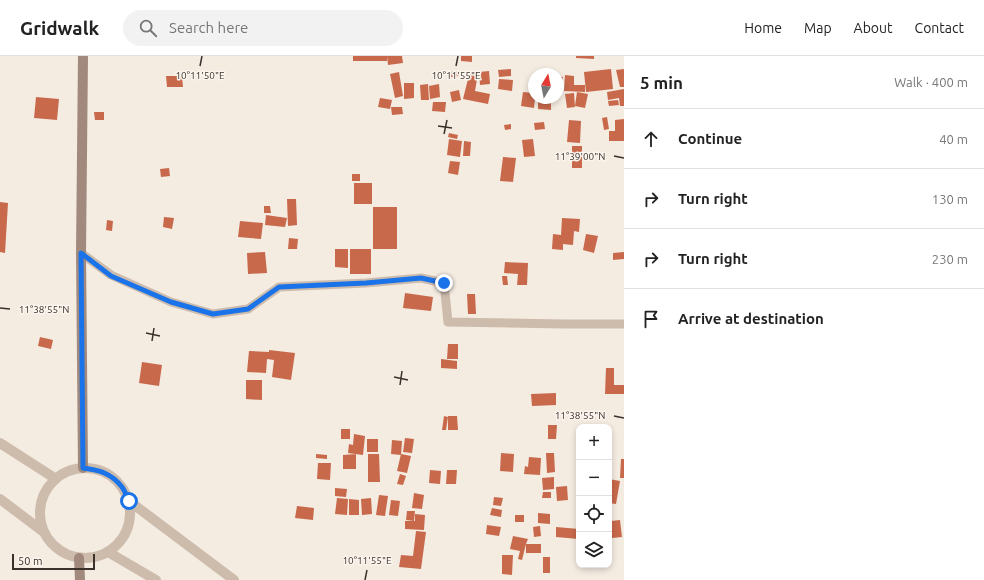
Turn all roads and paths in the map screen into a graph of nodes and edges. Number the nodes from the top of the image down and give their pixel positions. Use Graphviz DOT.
graph roads {
  1 [pos="83,56"];
  2 [pos="81,253"];
  3 [pos="624,324"];
  4 [pos="0,443"];
  5 [pos="83,468"];
  6 [pos="56,479"];
  7 [pos="0,499"];
  8 [pos="129,501"];
  9 [pos="45,533"];
  10 [pos="108,552"];
  11 [pos="80,558"];
  12 [pos="80,580"];
  13 [pos="156,580"];
  14 [pos="234,580"];
  1 -- 2 [label="main road"];
  2 -- 3 [label="street"];
  2 -- 5 [label="main road"];
  4 -- 6 [label="street"];
  5 -- 6 [label="street"];
  5 -- 8 [label="street"];
  6 -- 9 [label="street"];
  7 -- 9 [label="street"];
  8 -- 10 [label="street"];
  8 -- 14 [label="street"];
  9 -- 11 [label="street"];
  10 -- 11 [label="street"];
  10 -- 13 [label="street"];
  11 -- 12 [label="main road"];
}
